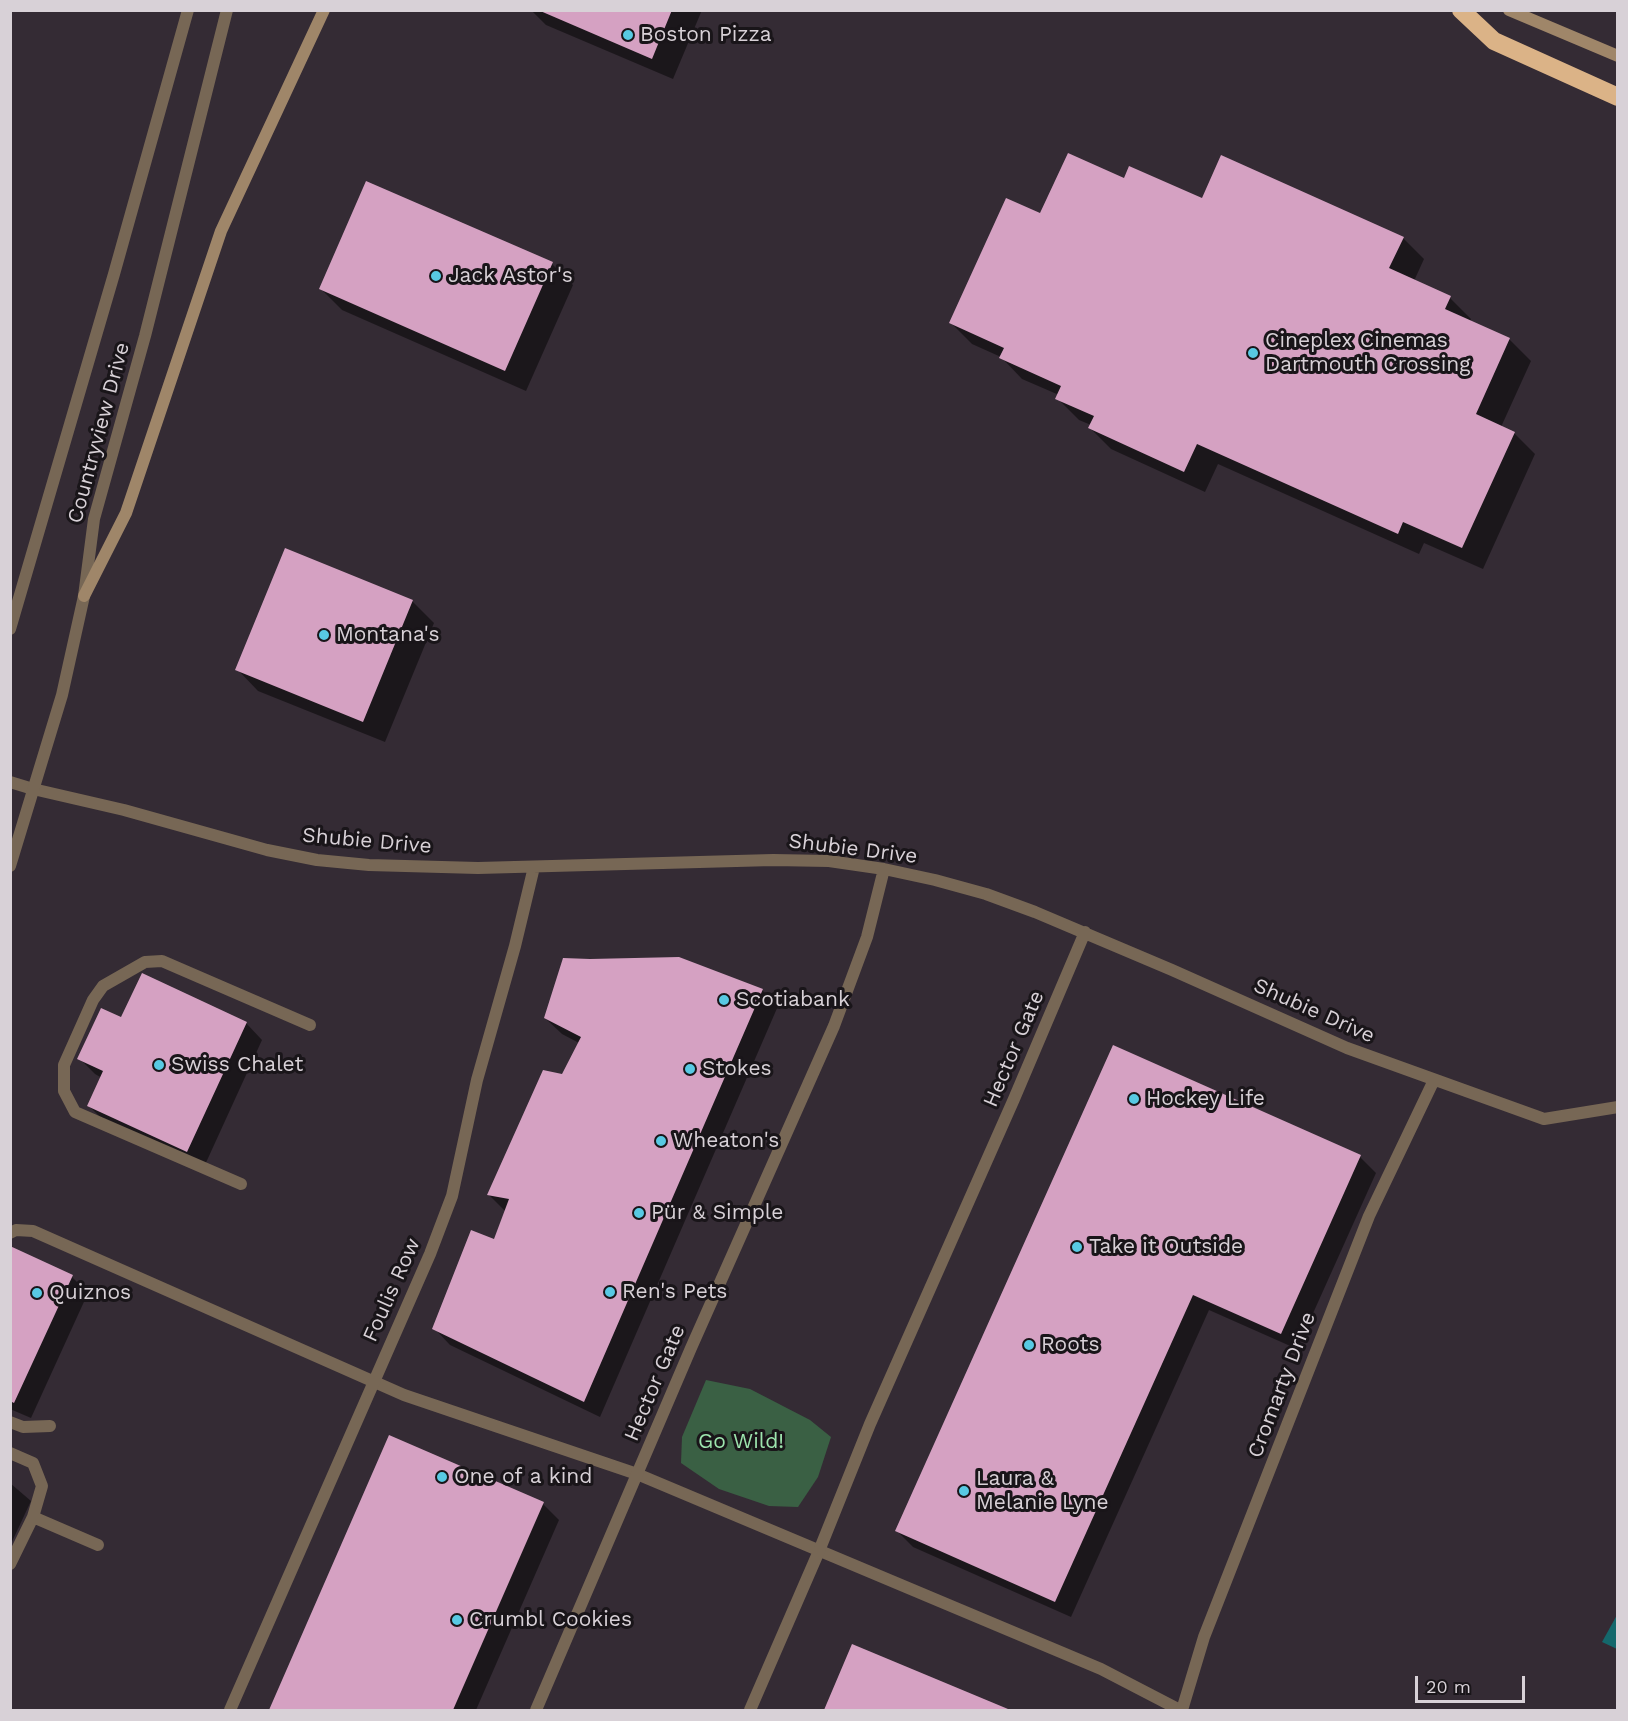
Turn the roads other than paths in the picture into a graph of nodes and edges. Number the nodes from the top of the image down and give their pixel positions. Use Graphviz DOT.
graph roads {
  1 [pos="188,10"];
  2 [pos="227,10"];
  3 [pos="324,10"];
  4 [pos="1461,10"];
  5 [pos="1509,10"];
  6 [pos="1617,56"];
  7 [pos="1617,98"];
  8 [pos="84,596"];
  9 [pos="10,630"];
  10 [pos="10,782"];
  11 [pos="33,789"];
  12 [pos="10,866"];
  13 [pos="534,867"];
  14 [pos="884,869"];
  15 [pos="1084,932"];
  16 [pos="310,1025"];
  17 [pos="1434,1080"];
  18 [pos="1617,1107"];
  19 [pos="242,1184"];
  20 [pos="10,1233"];
  21 [pos="374,1381"];
  22 [pos="10,1422"];
  23 [pos="50,1426"];
  24 [pos="10,1453"];
  25 [pos="637,1474"];
  26 [pos="33,1517"];
  27 [pos="98,1545"];
  28 [pos="819,1551"];
  29 [pos="10,1564"];
  30 [pos="230,1710"];
  31 [pos="536,1710"];
  32 [pos="750,1710"];
  33 [pos="1181,1710"];
  1 -- 9 [label="street, Countryview Drive"];
  2 -- 8 [label="street, Countryview Drive"];
  3 -- 8 [label="main road"];
  4 -- 7 [label="highway"];
  5 -- 6 [label="main road"];
  8 -- 11 [label="street, Countryview Drive"];
  10 -- 11 [label="street, Shubie Drive"];
  11 -- 12 [label="street, Countryview Drive"];
  11 -- 13 [label="street, Shubie Drive"];
  13 -- 14 [label="street, Shubie Drive"];
  13 -- 21 [label="street, Foulis Row"];
  14 -- 15 [label="street, Shubie Drive"];
  14 -- 25 [label="street, Hector Gate"];
  15 -- 17 [label="street, Shubie Drive"];
  15 -- 28 [label="street, Hector Gate"];
  16 -- 19 [label="street"];
  17 -- 18 [label="street, Shubie Drive"];
  17 -- 33 [label="street, Cromarty Drive"];
  20 -- 21 [label="street"];
  21 -- 25 [label="street"];
  21 -- 30 [label="street, Foulis Row"];
  22 -- 23 [label="street"];
  24 -- 26 [label="street"];
  25 -- 28 [label="street"];
  25 -- 31 [label="street, Hector Gate"];
  26 -- 27 [label="street"];
  26 -- 29 [label="street"];
  28 -- 32 [label="street, Hector Gate"];
  28 -- 33 [label="street"];
}
